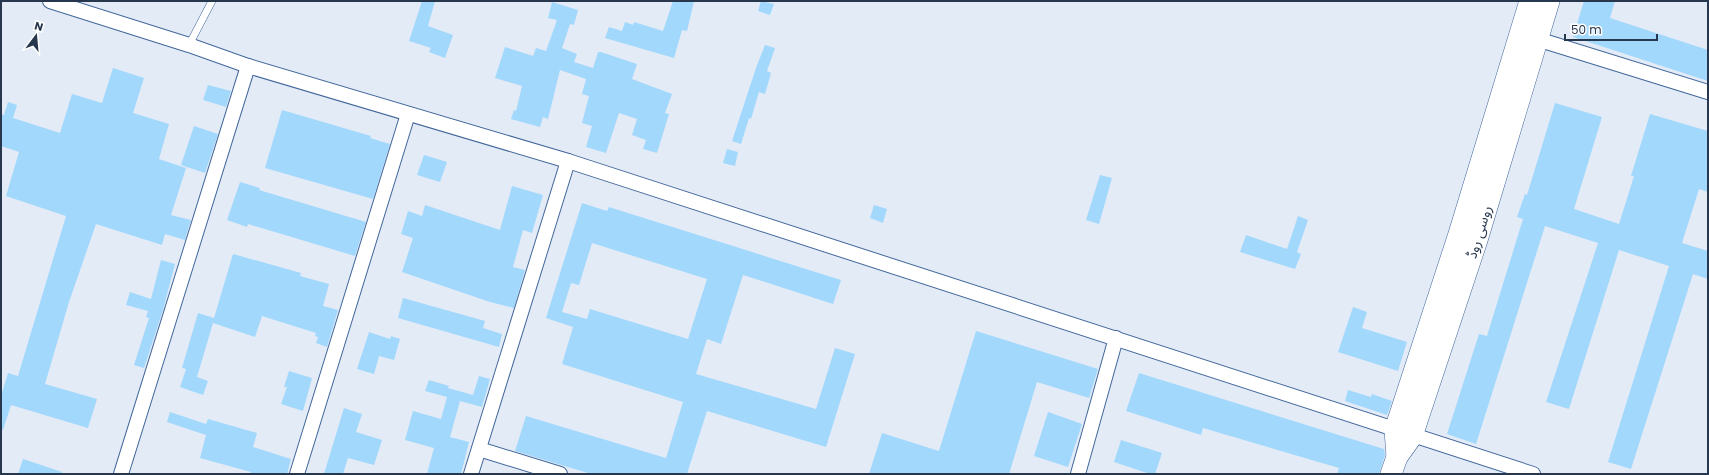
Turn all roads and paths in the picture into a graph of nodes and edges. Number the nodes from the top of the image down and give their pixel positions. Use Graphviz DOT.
graph roads {
  1 [pos="50,1"];
  2 [pos="212,1"];
  3 [pos="1530,1"];
  4 [pos="1549,1"];
  5 [pos="1537,39"];
  6 [pos="190,45"];
  7 [pos="248,66"];
  8 [pos="1708,92"];
  9 [pos="408,114"];
  10 [pos="568,161"];
  11 [pos="1116,338"];
  12 [pos="1404,433"];
  13 [pos="479,449"];
  14 [pos="1394,466"];
  15 [pos="125,473"];
  16 [pos="297,474"];
  17 [pos="471,474"];
  18 [pos="560,474"];
  19 [pos="1078,474"];
  20 [pos="1533,474"];
  1 -- 6 [label="street"];
  2 -- 6 [label="lane"];
  3 -- 12 [label="main road, روسی روڈ"];
  4 -- 5 [label="main road, روسی روڈ"];
  5 -- 8 [label="street"];
  5 -- 12 [label="main road, روسی روڈ"];
  6 -- 7 [label="street"];
  7 -- 9 [label="street"];
  7 -- 15 [label="street"];
  9 -- 10 [label="street"];
  9 -- 16 [label="street"];
  10 -- 11 [label="street"];
  10 -- 13 [label="street"];
  11 -- 12 [label="street"];
  11 -- 19 [label="street"];
  12 -- 14 [label="main road, روسی روڈ"];
  12 -- 20 [label="street"];
  13 -- 17 [label="street"];
  13 -- 18 [label="street"];
}
